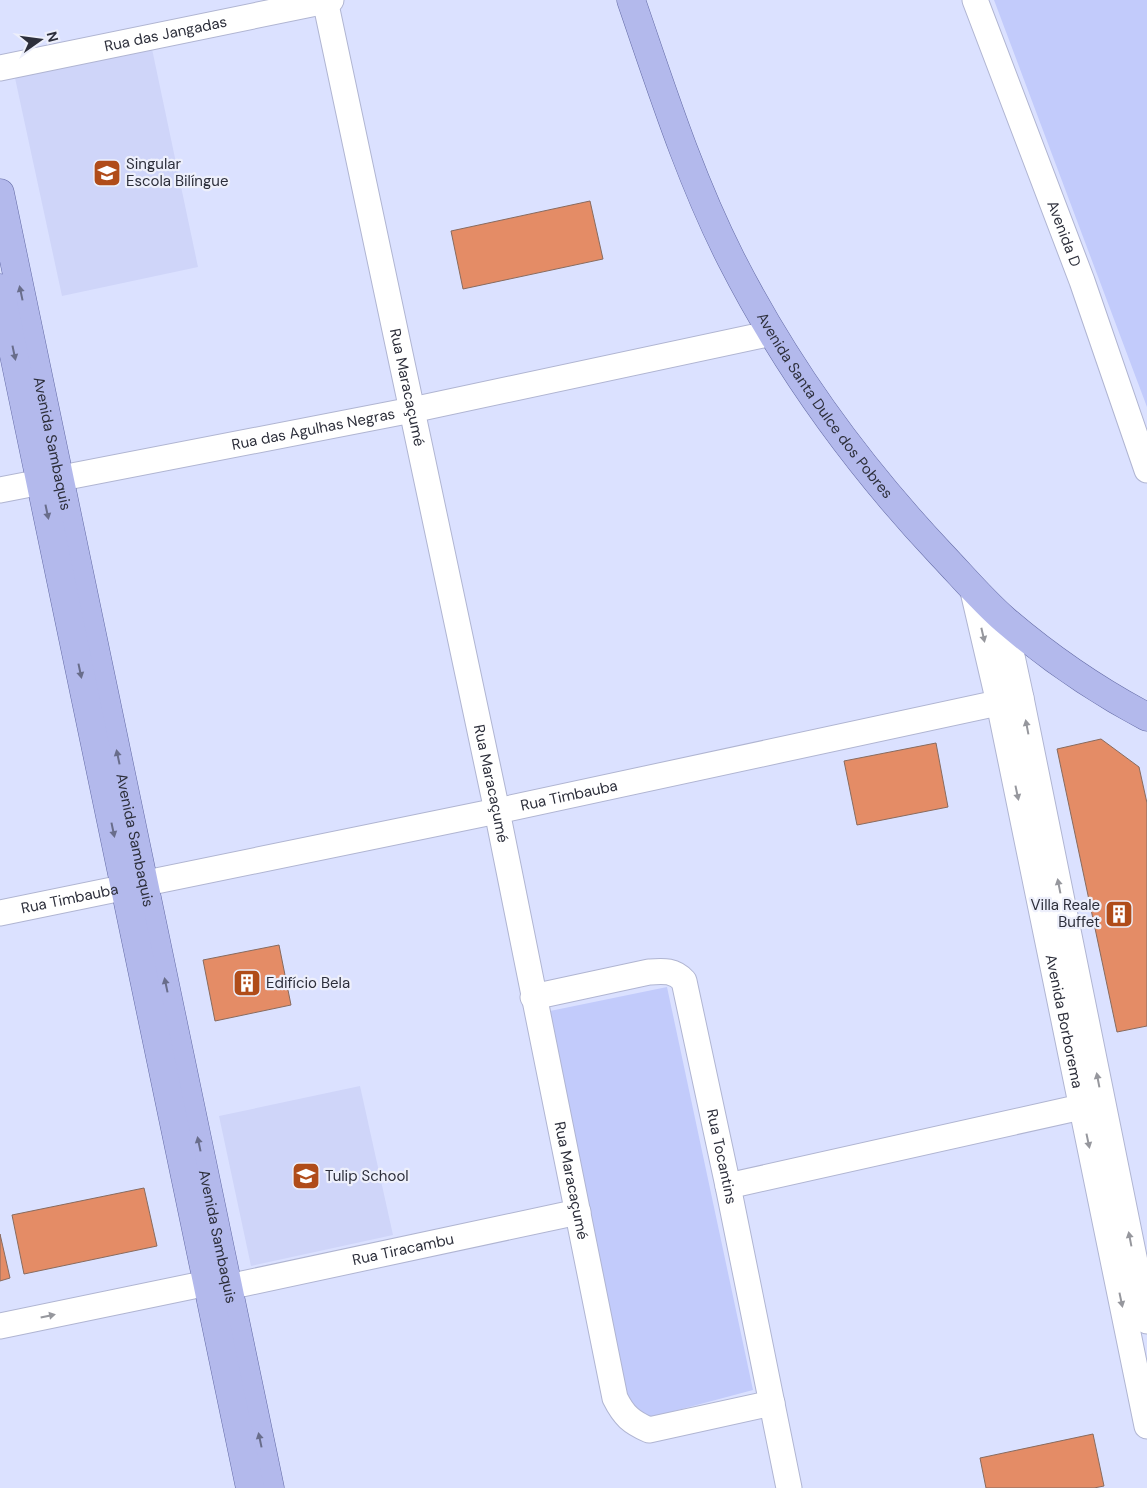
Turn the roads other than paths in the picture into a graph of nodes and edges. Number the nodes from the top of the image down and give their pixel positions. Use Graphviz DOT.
graph roads {
  1 [pos="328,0"];
  2 [pos="631,0"];
  3 [pos="975,0"];
  4 [pos="0,68"];
  5 [pos="0,193"];
  6 [pos="0,288"];
  7 [pos="772,333"];
  8 [pos="412,410"];
  9 [pos="1147,470"];
  10 [pos="50,480"];
  11 [pos="0,490"];
  12 [pos="972,587"];
  13 [pos="1004,619"];
  14 [pos="1010,701"];
  15 [pos="1145,714"];
  16 [pos="497,811"];
  17 [pos="135,884"];
  18 [pos="0,913"];
  19 [pos="533,997"];
  20 [pos="1081,1107"];
  21 [pos="728,1186"];
  22 [pos="578,1212"];
  23 [pos="221,1283"];
  24 [pos="1147,1321"];
  25 [pos="0,1326"];
  26 [pos="772,1404"];
  27 [pos="1147,1426"];
  28 [pos="250,1488"];
  29 [pos="270,1488"];
  30 [pos="789,1488"];
  1 -- 4 [label="street, Rua das Jangadas"];
  1 -- 8 [label="street, Rua Maracaçumé"];
  2 -- 7 [label="main road, Avenida Santa Dulce dos Pobres"];
  3 -- 9 [label="street, Avenida D"];
  10 -- 5 [label="main road, Avenida Sambaquis, one-way"];
  6 -- 10 [label="main road, Avenida Sambaquis, one-way"];
  7 -- 8 [label="street, Rua das Agulhas Negras"];
  7 -- 12 [label="main road, Avenida Santa Dulce dos Pobres"];
  8 -- 10 [label="street, Rua das Agulhas Negras"];
  8 -- 16 [label="street, Rua Maracaçumé"];
  10 -- 11 [label="street, Rua das Agulhas Negras"];
  10 -- 17 [label="main road, Avenida Sambaquis"];
  12 -- 13 [label="main road, Avenida Santa Dulce dos Pobres"];
  12 -- 14 [label="street, Avenida Borborema, one-way"];
  13 -- 14 [label="street, Avenida Borborema"];
  13 -- 15 [label="main road, Avenida Santa Dulce dos Pobres"];
  14 -- 16 [label="street, Rua Timbauba"];
  14 -- 20 [label="street, Avenida Borborema, one-way"];
  24 -- 14 [label="street, Avenida Borborema, one-way"];
  16 -- 17 [label="street, Rua Timbauba"];
  16 -- 19 [label="street, Rua Maracaçumé"];
  17 -- 18 [label="street, Rua Timbauba"];
  17 -- 23 [label="main road, Avenida Sambaquis"];
  19 -- 21 [label="street, Rua Tocantins"];
  19 -- 22 [label="street, Rua Maracaçumé"];
  20 -- 21 [label="street"];
  20 -- 27 [label="street, Avenida Borborema, one-way"];
  21 -- 26 [label="street, Rua Tocantins"];
  22 -- 23 [label="street, Rua Tiracambu"];
  22 -- 26 [label="street, Rua Maracaçumé"];
  25 -- 23 [label="street, Rua Tiracambu, one-way"];
  23 -- 28 [label="main road, Avenida Sambaquis"];
  29 -- 23 [label="main road, Avenida Sambaquis, one-way"];
  26 -- 30 [label="street, Rua Tocantins"];
}
